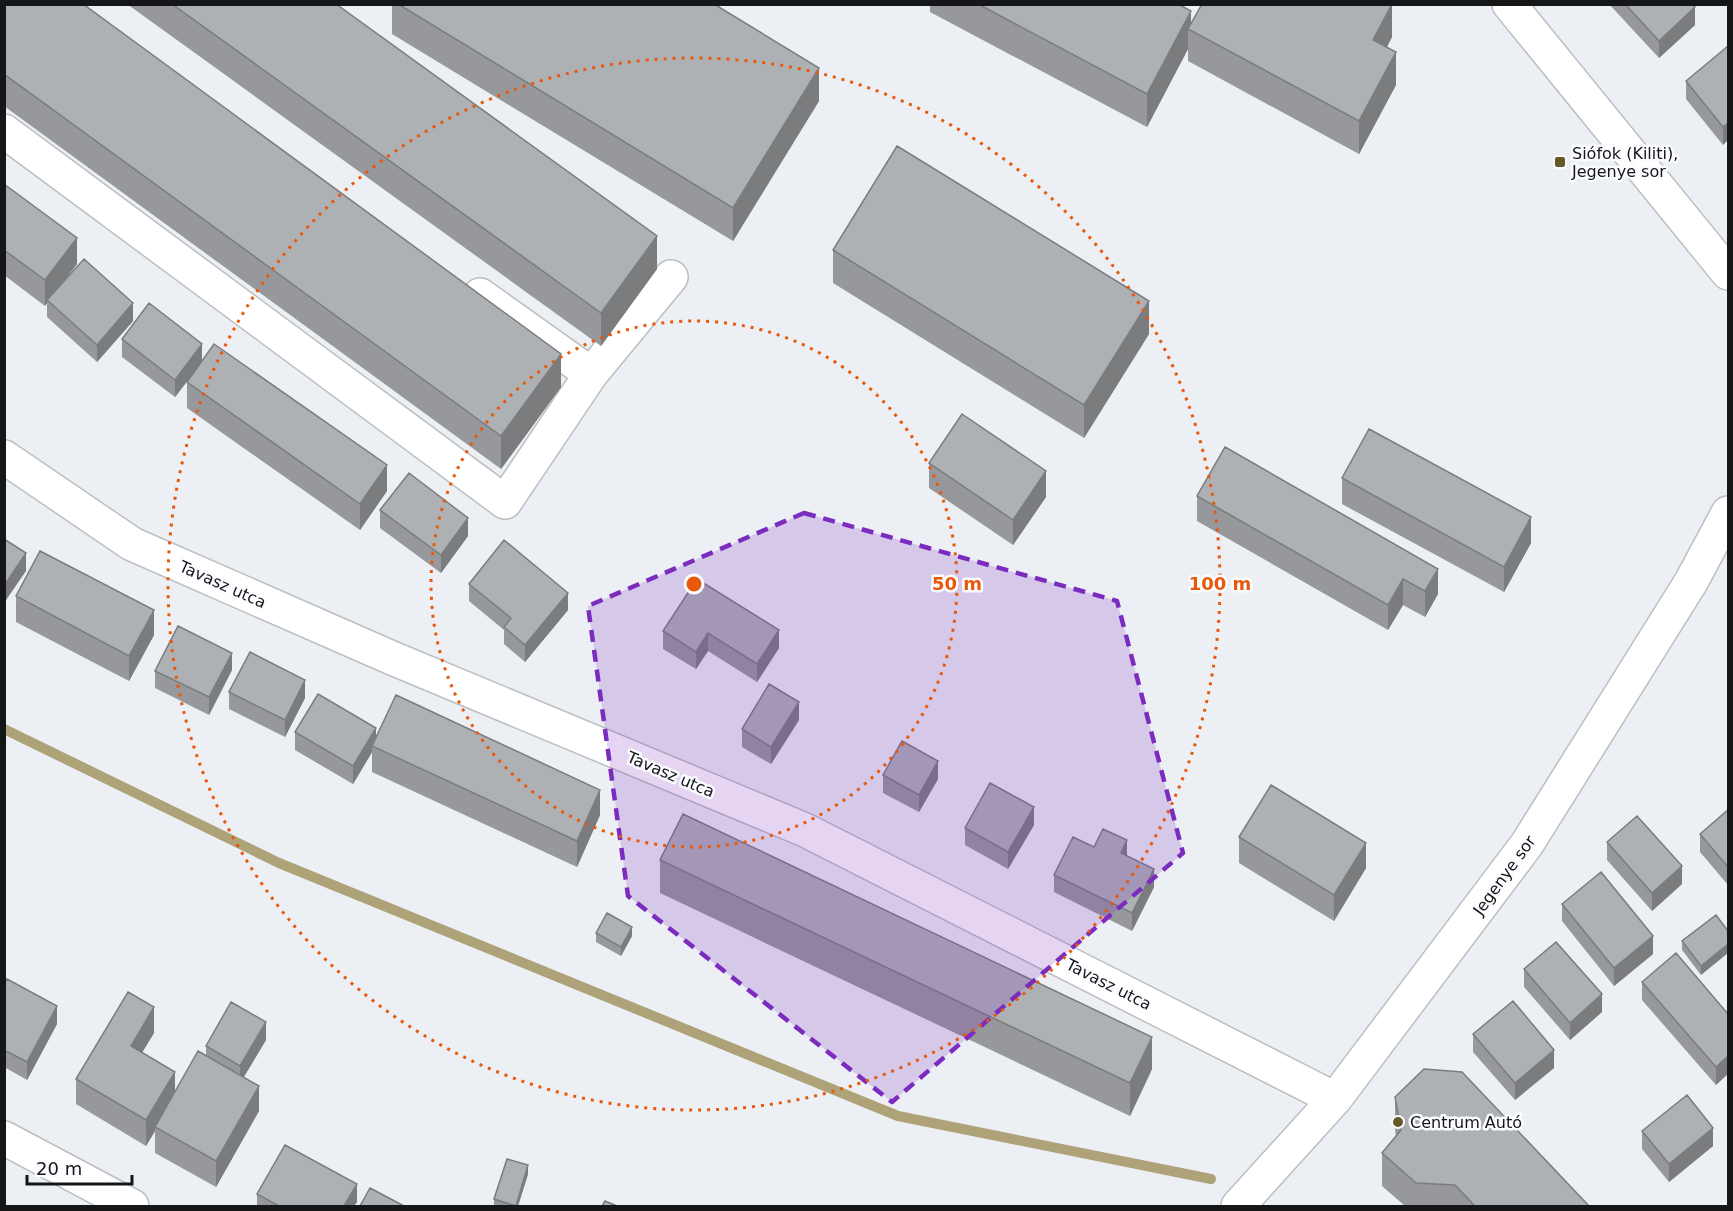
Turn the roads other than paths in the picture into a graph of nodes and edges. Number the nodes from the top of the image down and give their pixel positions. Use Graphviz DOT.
graph roads {
  1 [pos="1509,4"];
  2 [pos="4,131"];
  3 [pos="1728,273"];
  4 [pos="671,276"];
  5 [pos="454,277"];
  6 [pos="591,374"];
  7 [pos="4,457"];
  8 [pos="1728,513"];
  9 [pos="1335,1099"];
  10 [pos="4,1138"];
  11 [pos="132,1206"];
  12 [pos="1238,1206"];
  1 -- 3 [label="street"];
  2 -- 6 [label="street"];
  4 -- 6 [label="street"];
  5 -- 6 [label="street"];
  7 -- 9 [label="street, Tavasz utca"];
  8 -- 9 [label="street, Jegenye sor"];
  9 -- 12 [label="street, Jegenye sor"];
  10 -- 11 [label="street"];
}
